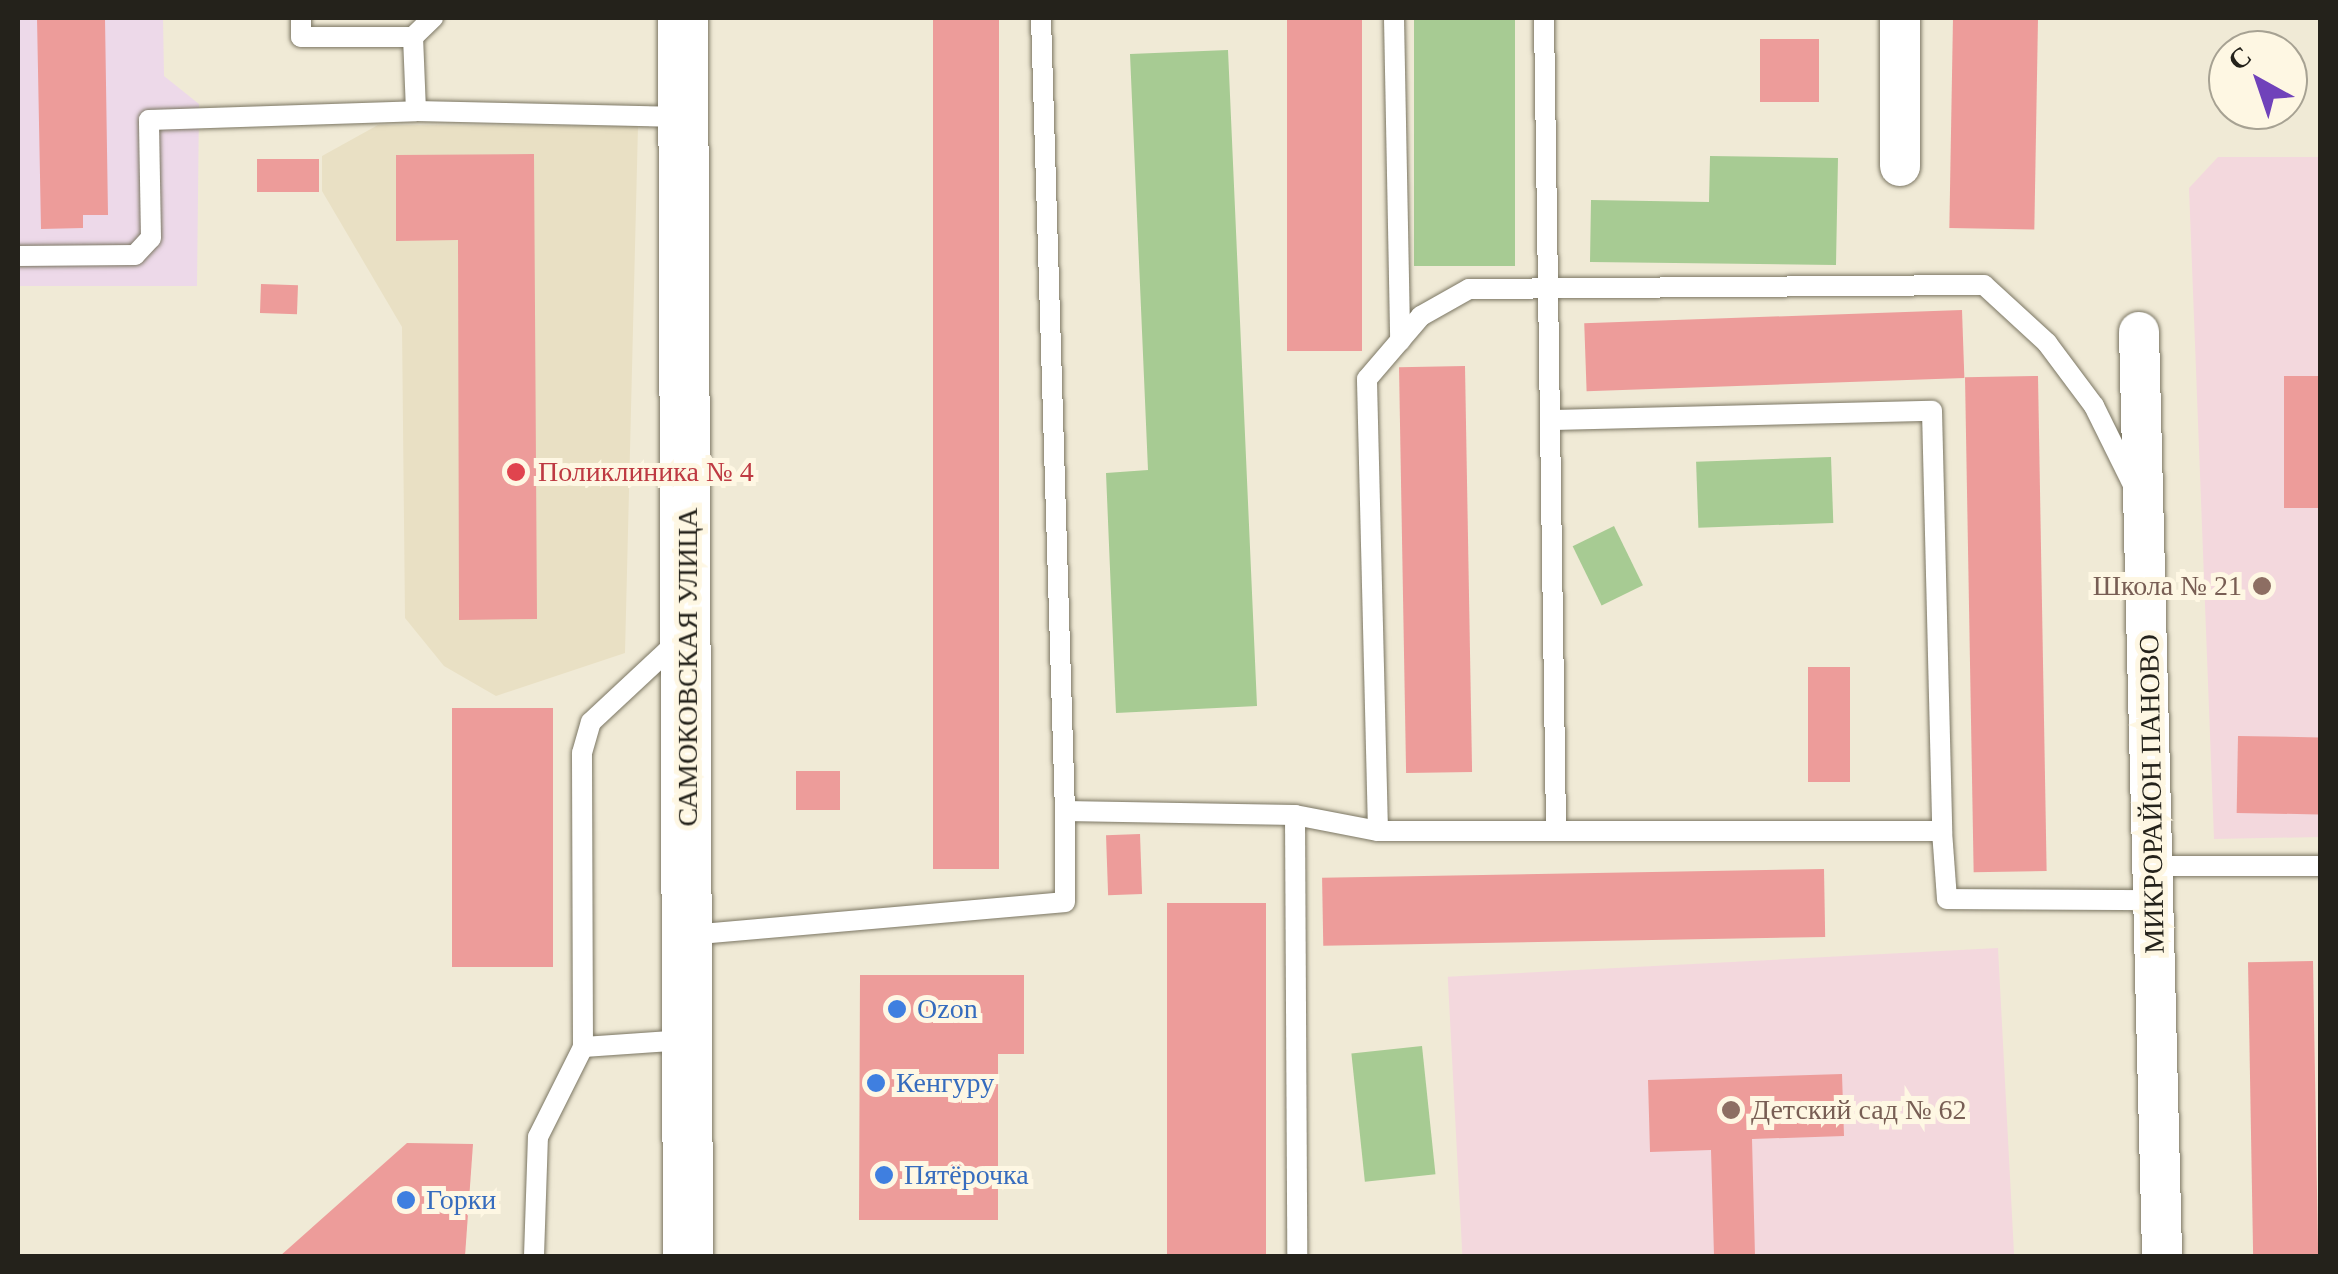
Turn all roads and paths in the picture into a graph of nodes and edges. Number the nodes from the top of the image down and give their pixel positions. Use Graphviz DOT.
graph roads {
  1 [pos="301,18"];
  2 [pos="433,18"];
  3 [pos="684,18"];
  4 [pos="1041,18"];
  5 [pos="1394,18"];
  6 [pos="1544,18"];
  7 [pos="1900,18"];
  8 [pos="413,37"];
  9 [pos="416,111"];
  10 [pos="684,118"];
  11 [pos="1900,166"];
  12 [pos="18,256"];
  13 [pos="1549,287"];
  14 [pos="2139,332"];
  15 [pos="1400,341"];
  16 [pos="1553,420"];
  17 [pos="2145,509"];
  18 [pos="688,632"];
  19 [pos="1064,811"];
  20 [pos="1295,815"];
  21 [pos="1378,831"];
  22 [pos="1556,831"];
  23 [pos="1942,831"];
  24 [pos="2320,866"];
  25 [pos="2154,883"];
  26 [pos="688,936"];
  27 [pos="688,1040"];
  28 [pos="583,1047"];
  29 [pos="534,1256"];
  30 [pos="688,1256"];
  31 [pos="1298,1256"];
  32 [pos="2162,1256"];
  1 -- 8 [label="lane"];
  2 -- 8 [label="lane"];
  3 -- 10 [label="street, САМОКОВСКАЯ УЛИЦА"];
  4 -- 19 [label="lane"];
  5 -- 15 [label="lane"];
  6 -- 13 [label="lane"];
  7 -- 11 [label="street"];
  8 -- 9 [label="lane"];
  9 -- 10 [label="lane"];
  9 -- 12 [label="lane"];
  10 -- 18 [label="street, САМОКОВСКАЯ УЛИЦА"];
  13 -- 15 [label="lane"];
  13 -- 16 [label="lane"];
  13 -- 17 [label="lane"];
  14 -- 17 [label="street, МИКРОРАЙОН ПАНОВО"];
  15 -- 21 [label="lane"];
  16 -- 22 [label="lane"];
  16 -- 23 [label="lane"];
  17 -- 25 [label="street, МИКРОРАЙОН ПАНОВО"];
  18 -- 26 [label="street, САМОКОВСКАЯ УЛИЦА"];
  18 -- 28 [label="lane"];
  19 -- 20 [label="lane"];
  19 -- 26 [label="lane"];
  20 -- 21 [label="lane"];
  20 -- 31 [label="lane"];
  21 -- 22 [label="lane"];
  22 -- 23 [label="lane"];
  23 -- 25 [label="lane"];
  24 -- 25 [label="lane"];
  25 -- 32 [label="street, МИКРОРАЙОН ПАНОВО"];
  26 -- 27 [label="street, САМОКОВСКАЯ УЛИЦА"];
  27 -- 28 [label="lane"];
  27 -- 30 [label="street, САМОКОВСКАЯ УЛИЦА"];
  28 -- 29 [label="lane"];
}
